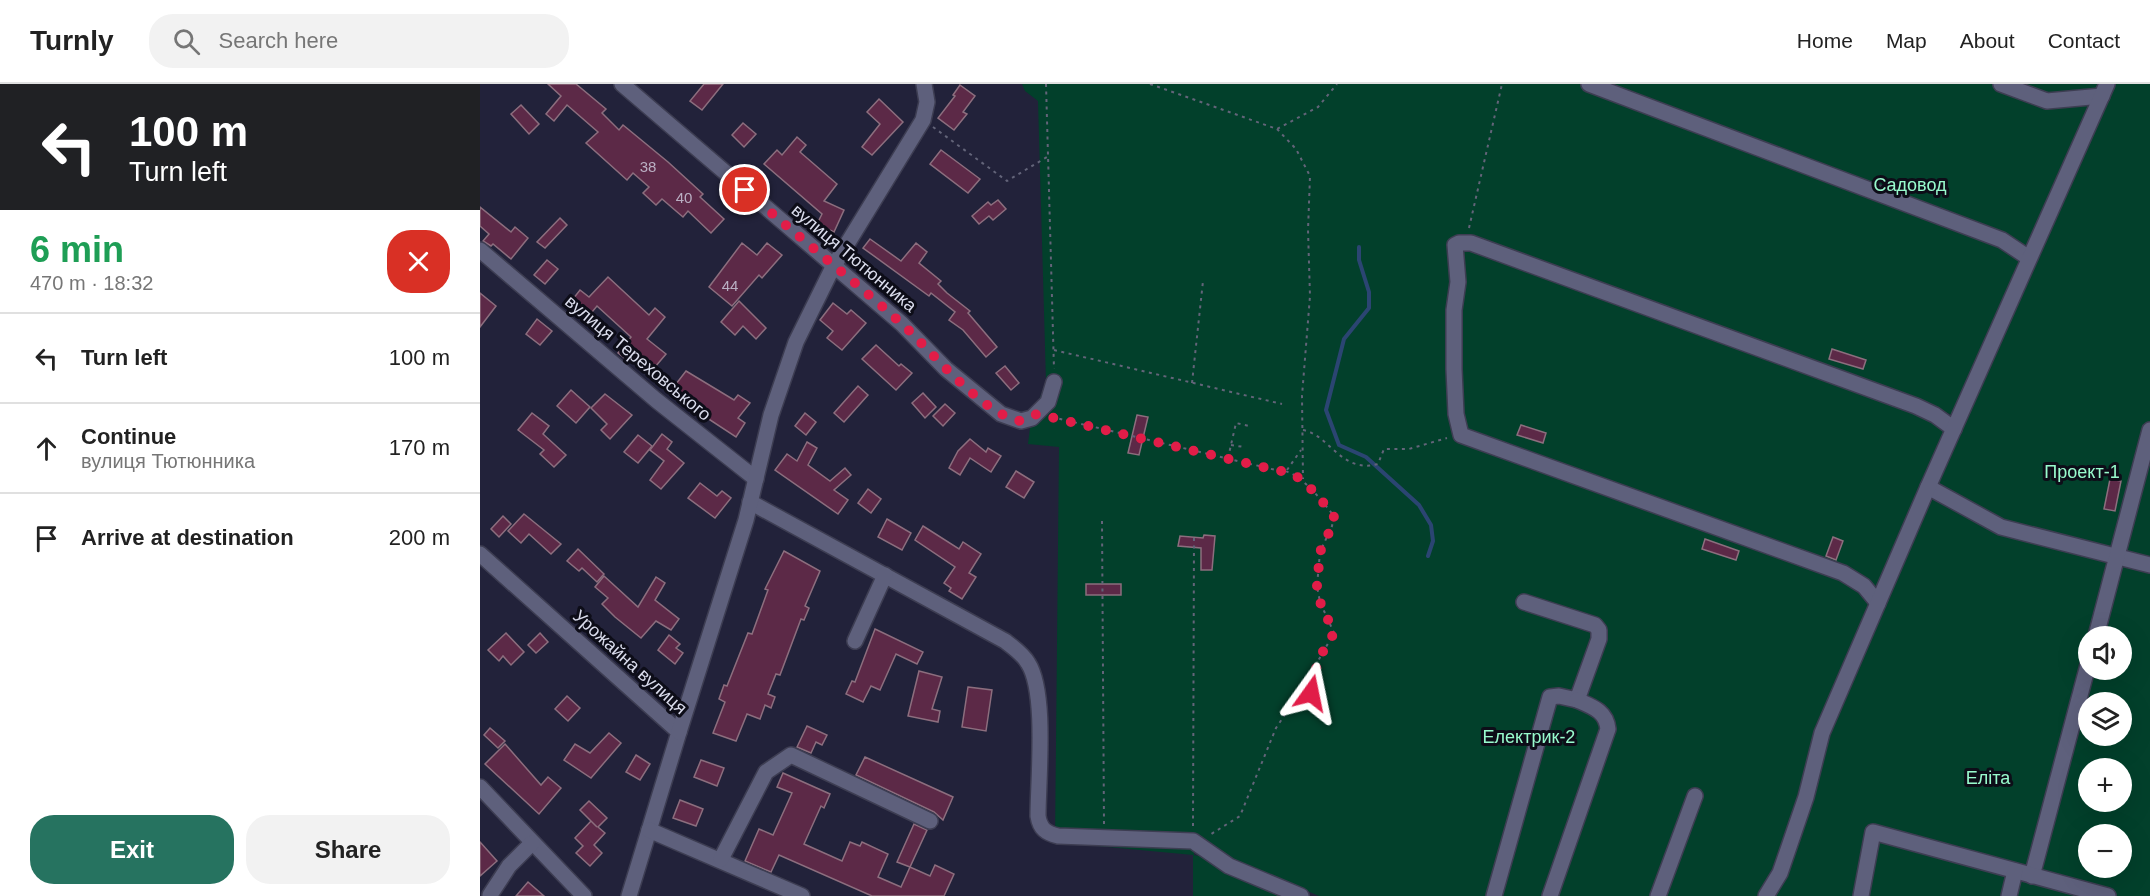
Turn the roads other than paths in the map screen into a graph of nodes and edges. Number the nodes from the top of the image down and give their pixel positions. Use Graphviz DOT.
graph roads {
  1 [pos="622,84"];
  2 [pos="924,84"];
  3 [pos="1589,84"];
  4 [pos="2001,84"];
  5 [pos="2105,90"];
  6 [pos="480,250"];
  7 [pos="2029,258"];
  8 [pos="833,267"];
  9 [pos="1054,382"];
  10 [pos="1954,429"];
  11 [pos="2150,430"];
  12 [pos="756,479"];
  13 [pos="1928,487"];
  14 [pos="750,502"];
  15 [pos="480,554"];
  16 [pos="2116,557"];
  17 [pos="2150,565"];
  18 [pos="885,575"];
  19 [pos="1524,602"];
  20 [pos="1878,603"];
  21 [pos="2099,626"];
  22 [pos="855,641"];
  23 [pos="2084,680"];
  24 [pos="1577,700"];
  25 [pos="679,732"];
  26 [pos="480,787"];
  27 [pos="1695,796"];
  28 [pos="930,821"];
  29 [pos="649,830"];
  30 [pos="532,843"];
  31 [pos="721,859"];
  32 [pos="2015,872"];
  33 [pos="2032,876"];
  34 [pos="490,895"];
  35 [pos="584,896"];
  36 [pos="629,896"];
  37 [pos="802,896"];
  38 [pos="1300,896"];
  39 [pos="1494,896"];
  40 [pos="1550,896"];
  41 [pos="1658,896"];
  42 [pos="1766,896"];
  43 [pos="1861,896"];
  44 [pos="2009,896"];
  45 [pos="2108,896"];
  1 -- 8 [label="street, вулиця Тютюнника"];
  2 -- 8 [label="street"];
  3 -- 7 [label="street"];
  4 -- 5 [label="street"];
  5 -- 7 [label="street"];
  6 -- 12 [label="street, вулиця Тереховського"];
  7 -- 10 [label="street"];
  8 -- 9 [label="street, вулиця Тютюнника"];
  8 -- 12 [label="street"];
  10 -- 13 [label="street"];
  10 -- 20 [label="street"];
  11 -- 16 [label="street"];
  12 -- 14 [label="street"];
  13 -- 16 [label="street"];
  13 -- 20 [label="street"];
  14 -- 18 [label="street"];
  14 -- 25 [label="street"];
  15 -- 25 [label="street, Урожайна вулиця"];
  16 -- 17 [label="street"];
  16 -- 21 [label="street"];
  18 -- 22 [label="street"];
  18 -- 38 [label="street"];
  19 -- 24 [label="street"];
  20 -- 42 [label="street"];
  23 -- 33 [label="street"];
  24 -- 39 [label="street"];
  24 -- 40 [label="street"];
  25 -- 29 [label="street, Урожайна вулиця"];
  26 -- 30 [label="street"];
  27 -- 41 [label="street"];
  28 -- 31 [label="street"];
  29 -- 31 [label="street"];
  29 -- 36 [label="street, Урожайна вулиця"];
  30 -- 34 [label="street"];
  30 -- 35 [label="street"];
  31 -- 37 [label="street"];
  32 -- 33 [label="street"];
  32 -- 43 [label="street"];
  32 -- 44 [label="street"];
  33 -- 45 [label="street"];
}
